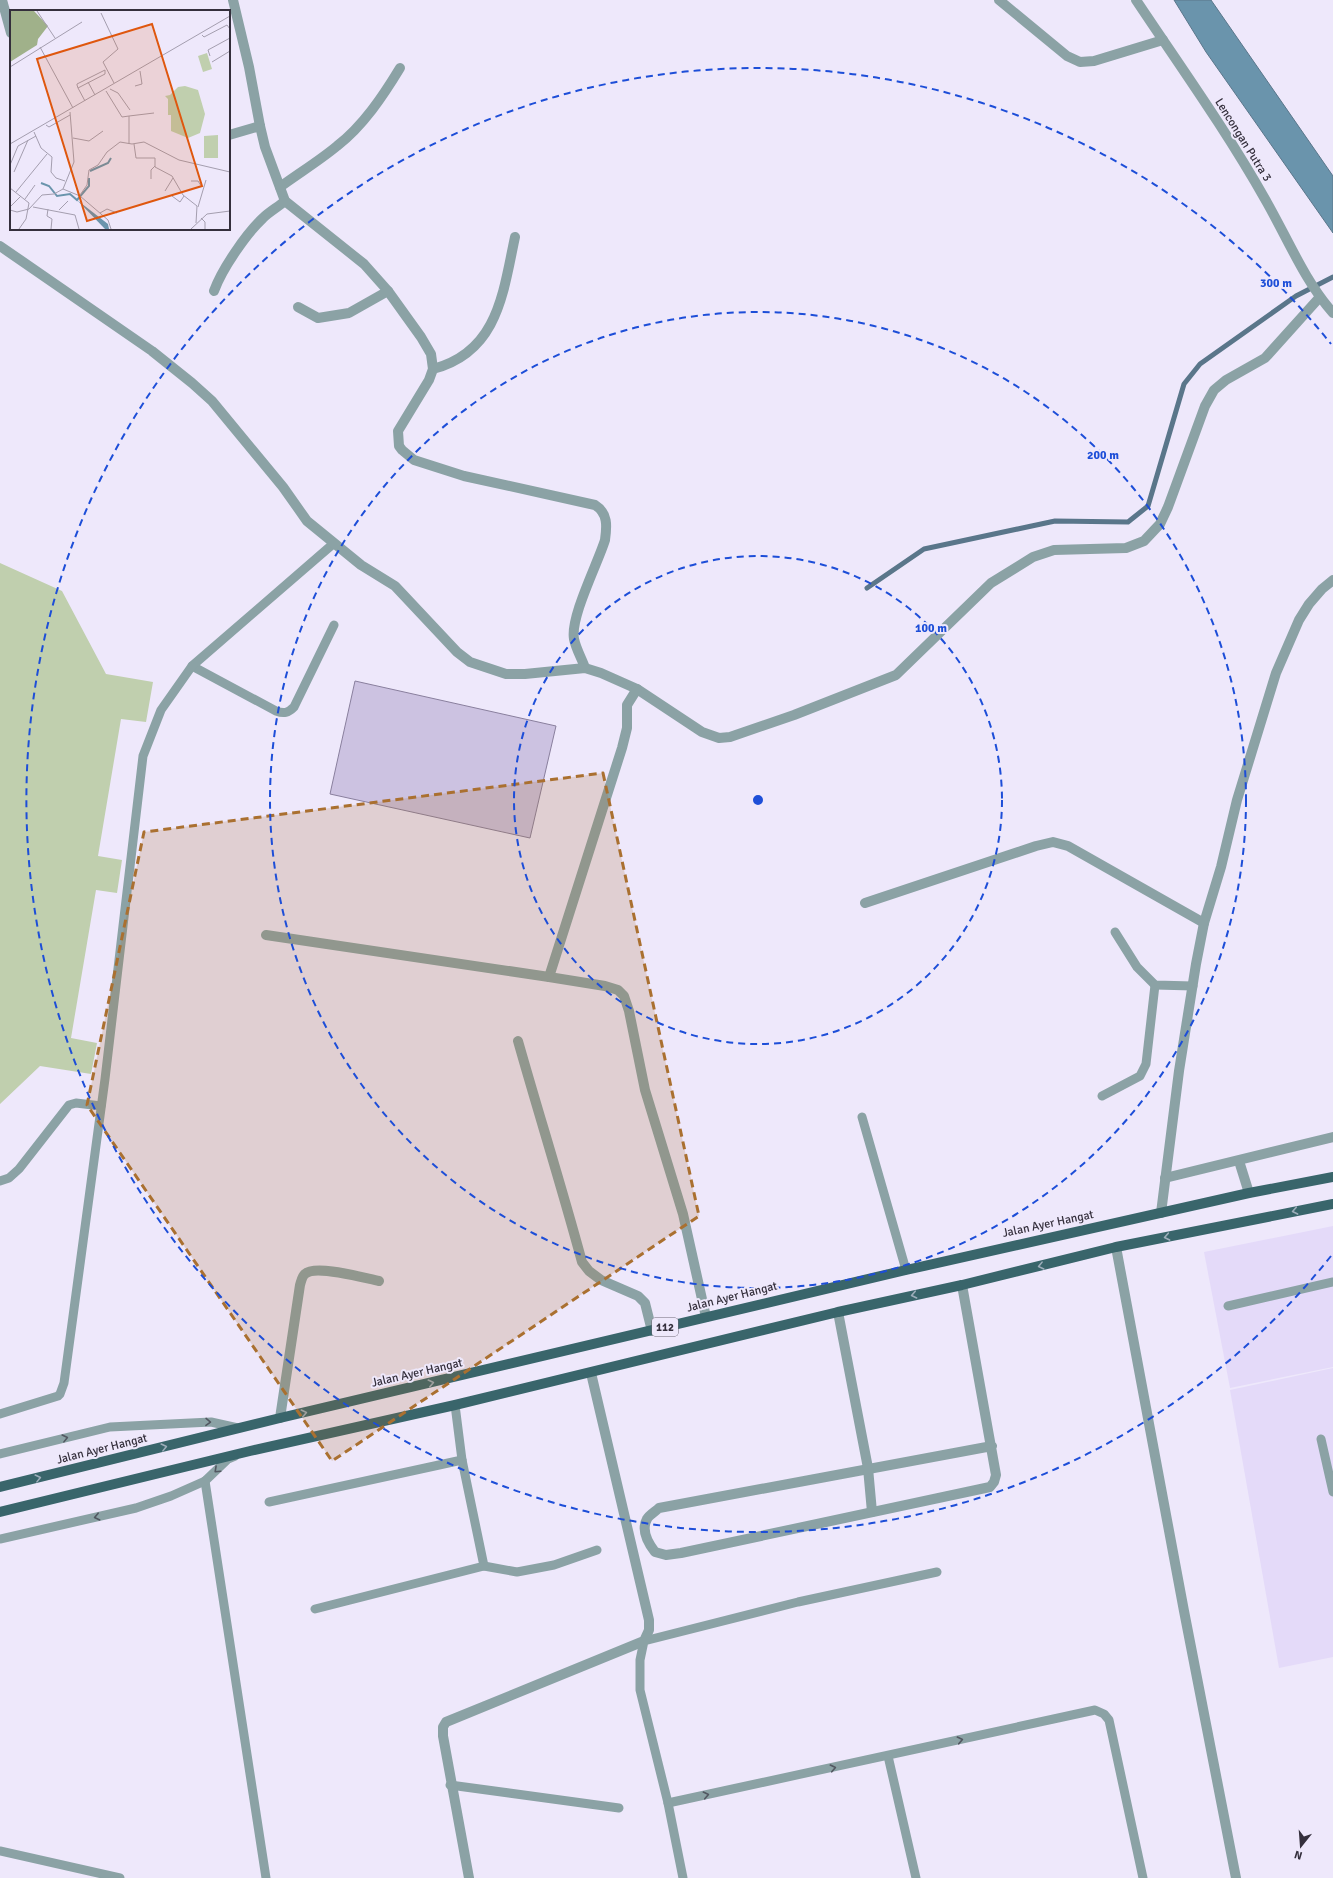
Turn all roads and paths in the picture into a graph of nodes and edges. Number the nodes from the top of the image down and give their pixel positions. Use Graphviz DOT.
graph roads {
  1 [pos="2,0"];
  2 [pos="233,0"];
  3 [pos="999,0"];
  4 [pos="1136,0"];
  5 [pos="10,29"];
  6 [pos="1163,40"];
  7 [pos="400,68"];
  8 [pos="260,126"];
  9 [pos="230,135"];
  10 [pos="280,187"];
  11 [pos="285,201"];
  12 [pos="515,237"];
  13 [pos="0,246"];
  14 [pos="214,291"];
  15 [pos="388,291"];
  16 [pos="1317,295"];
  17 [pos="298,307"];
  18 [pos="1333,314"];
  19 [pos="433,369"];
  20 [pos="334,544"];
  21 [pos="1333,580"];
  22 [pos="334,625"];
  23 [pos="192,666"];
  24 [pos="585,668"];
  25 [pos="637,689"];
  26 [pos="865,903"];
  27 [pos="1204,923"];
  28 [pos="1115,932"];
  29 [pos="266,935"];
  30 [pos="549,977"];
  31 [pos="1155,986"];
  32 [pos="1193,986"];
  33 [pos="518,1041"];
  34 [pos="1102,1096"];
  35 [pos="101,1106"];
  36 [pos="862,1117"];
  37 [pos="1333,1137"];
  38 [pos="1239,1161"];
  39 [pos="1333,1177"];
  40 [pos="1165,1178"];
  41 [pos="0,1181"];
  42 [pos="1249,1193"];
  43 [pos="1333,1204"];
  44 [pos="1161,1213"];
  45 [pos="1116,1248"];
  46 [pos="906,1270"];
  47 [pos="379,1281"];
  48 [pos="1333,1282"];
  49 [pos="962,1285"];
  50 [pos="1228,1306"];
  51 [pos="838,1312"];
  52 [pos="706,1317"];
  53 [pos="652,1331"];
  54 [pos="591,1373"];
  55 [pos="455,1405"];
  56 [pos="0,1414"];
  57 [pos="280,1418"];
  58 [pos="240,1429"];
  59 [pos="1322,1439"];
  60 [pos="992,1446"];
  61 [pos="250,1451"];
  62 [pos="0,1454"];
  63 [pos="462,1460"];
  64 [pos="868,1468"];
  65 [pos="205,1481"];
  66 [pos="0,1487"];
  67 [pos="1333,1492"];
  68 [pos="269,1502"];
  69 [pos="0,1512"];
  70 [pos="872,1512"];
  71 [pos="0,1539"];
  72 [pos="597,1550"];
  73 [pos="484,1566"];
  74 [pos="937,1572"];
  75 [pos="315,1609"];
  76 [pos="644,1641"];
  77 [pos="888,1756"];
  78 [pos="450,1785"];
  79 [pos="668,1804"];
  80 [pos="619,1808"];
  81 [pos="0,1851"];
  82 [pos="120,1878"];
  83 [pos="266,1878"];
  84 [pos="468,1878"];
  85 [pos="683,1878"];
  86 [pos="916,1878"];
  87 [pos="1143,1878"];
  88 [pos="1236,1878"];
  1 -- 5 [label="street"];
  2 -- 8 [label="street"];
  3 -- 6 [label="street"];
  4 -- 6 [label="street, Lencongan Putra 3"];
  6 -- 16 [label="street, Lencongan Putra 3"];
  7 -- 10 [label="street"];
  8 -- 9 [label="street"];
  8 -- 10 [label="street"];
  10 -- 11 [label="street"];
  11 -- 14 [label="street"];
  11 -- 15 [label="street"];
  12 -- 19 [label="street"];
  13 -- 20 [label="street"];
  15 -- 17 [label="street"];
  15 -- 19 [label="street"];
  16 -- 18 [label="street, Lencongan Putra 3"];
  16 -- 25 [label="street"];
  19 -- 24 [label="street"];
  20 -- 23 [label="lane"];
  20 -- 24 [label="street"];
  21 -- 27 [label="street"];
  22 -- 23 [label="lane"];
  23 -- 35 [label="lane"];
  24 -- 25 [label="street"];
  25 -- 30 [label="street"];
  26 -- 27 [label="street"];
  27 -- 32 [label="street"];
  28 -- 31 [label="lane"];
  29 -- 30 [label="street"];
  30 -- 52 [label="street"];
  31 -- 32 [label="lane"];
  31 -- 34 [label="lane"];
  32 -- 40 [label="street"];
  33 -- 53 [label="street"];
  35 -- 41 [label="lane"];
  35 -- 56 [label="lane"];
  36 -- 46 [label="lane"];
  37 -- 38 [label="street"];
  38 -- 40 [label="street"];
  38 -- 42 [label="street"];
  39 -- 42 [label="main road, Jalan Ayer Hangat / 112"];
  40 -- 44 [label="street"];
  42 -- 44 [label="main road, Jalan Ayer Hangat / 112"];
  43 -- 45 [label="main road, 112, one-way"];
  44 -- 46 [label="main road, Jalan Ayer Hangat / 112"];
  45 -- 49 [label="main road, 112, one-way"];
  45 -- 88 [label="street"];
  46 -- 52 [label="main road, Jalan Ayer Hangat / 112"];
  47 -- 57 [label="street"];
  48 -- 50 [label="lane"];
  49 -- 51 [label="main road, 112, one-way"];
  49 -- 60 [label="street"];
  51 -- 54 [label="main road, 112"];
  51 -- 64 [label="street"];
  52 -- 53 [label="main road, Jalan Ayer Hangat / 112"];
  57 -- 53 [label="main road, Jalan Ayer Hangat / 112, one-way"];
  54 -- 55 [label="main road, 112"];
  54 -- 76 [label="street"];
  55 -- 61 [label="main road, 112"];
  55 -- 63 [label="lane"];
  57 -- 58 [label="main road, Jalan Ayer Hangat / 112"];
  62 -- 58 [label="lane, one-way"];
  66 -- 58 [label="main road, Jalan Ayer Hangat / 112, one-way"];
  59 -- 67 [label="lane"];
  60 -- 64 [label="street"];
  60 -- 70 [label="street"];
  61 -- 65 [label="lane, one-way"];
  61 -- 69 [label="main road, 112"];
  63 -- 68 [label="lane"];
  63 -- 73 [label="lane"];
  64 -- 70 [label="street"];
  64 -- 70 [label="street"];
  65 -- 71 [label="lane, one-way"];
  65 -- 83 [label="lane"];
  72 -- 73 [label="lane"];
  73 -- 75 [label="lane"];
  74 -- 76 [label="lane"];
  76 -- 78 [label="street"];
  76 -- 79 [label="lane"];
  79 -- 77 [label="lane, one-way"];
  77 -- 86 [label="lane"];
  77 -- 87 [label="lane, one-way"];
  78 -- 80 [label="lane"];
  78 -- 84 [label="street"];
  79 -- 85 [label="lane"];
  81 -- 82 [label="lane"];
}
